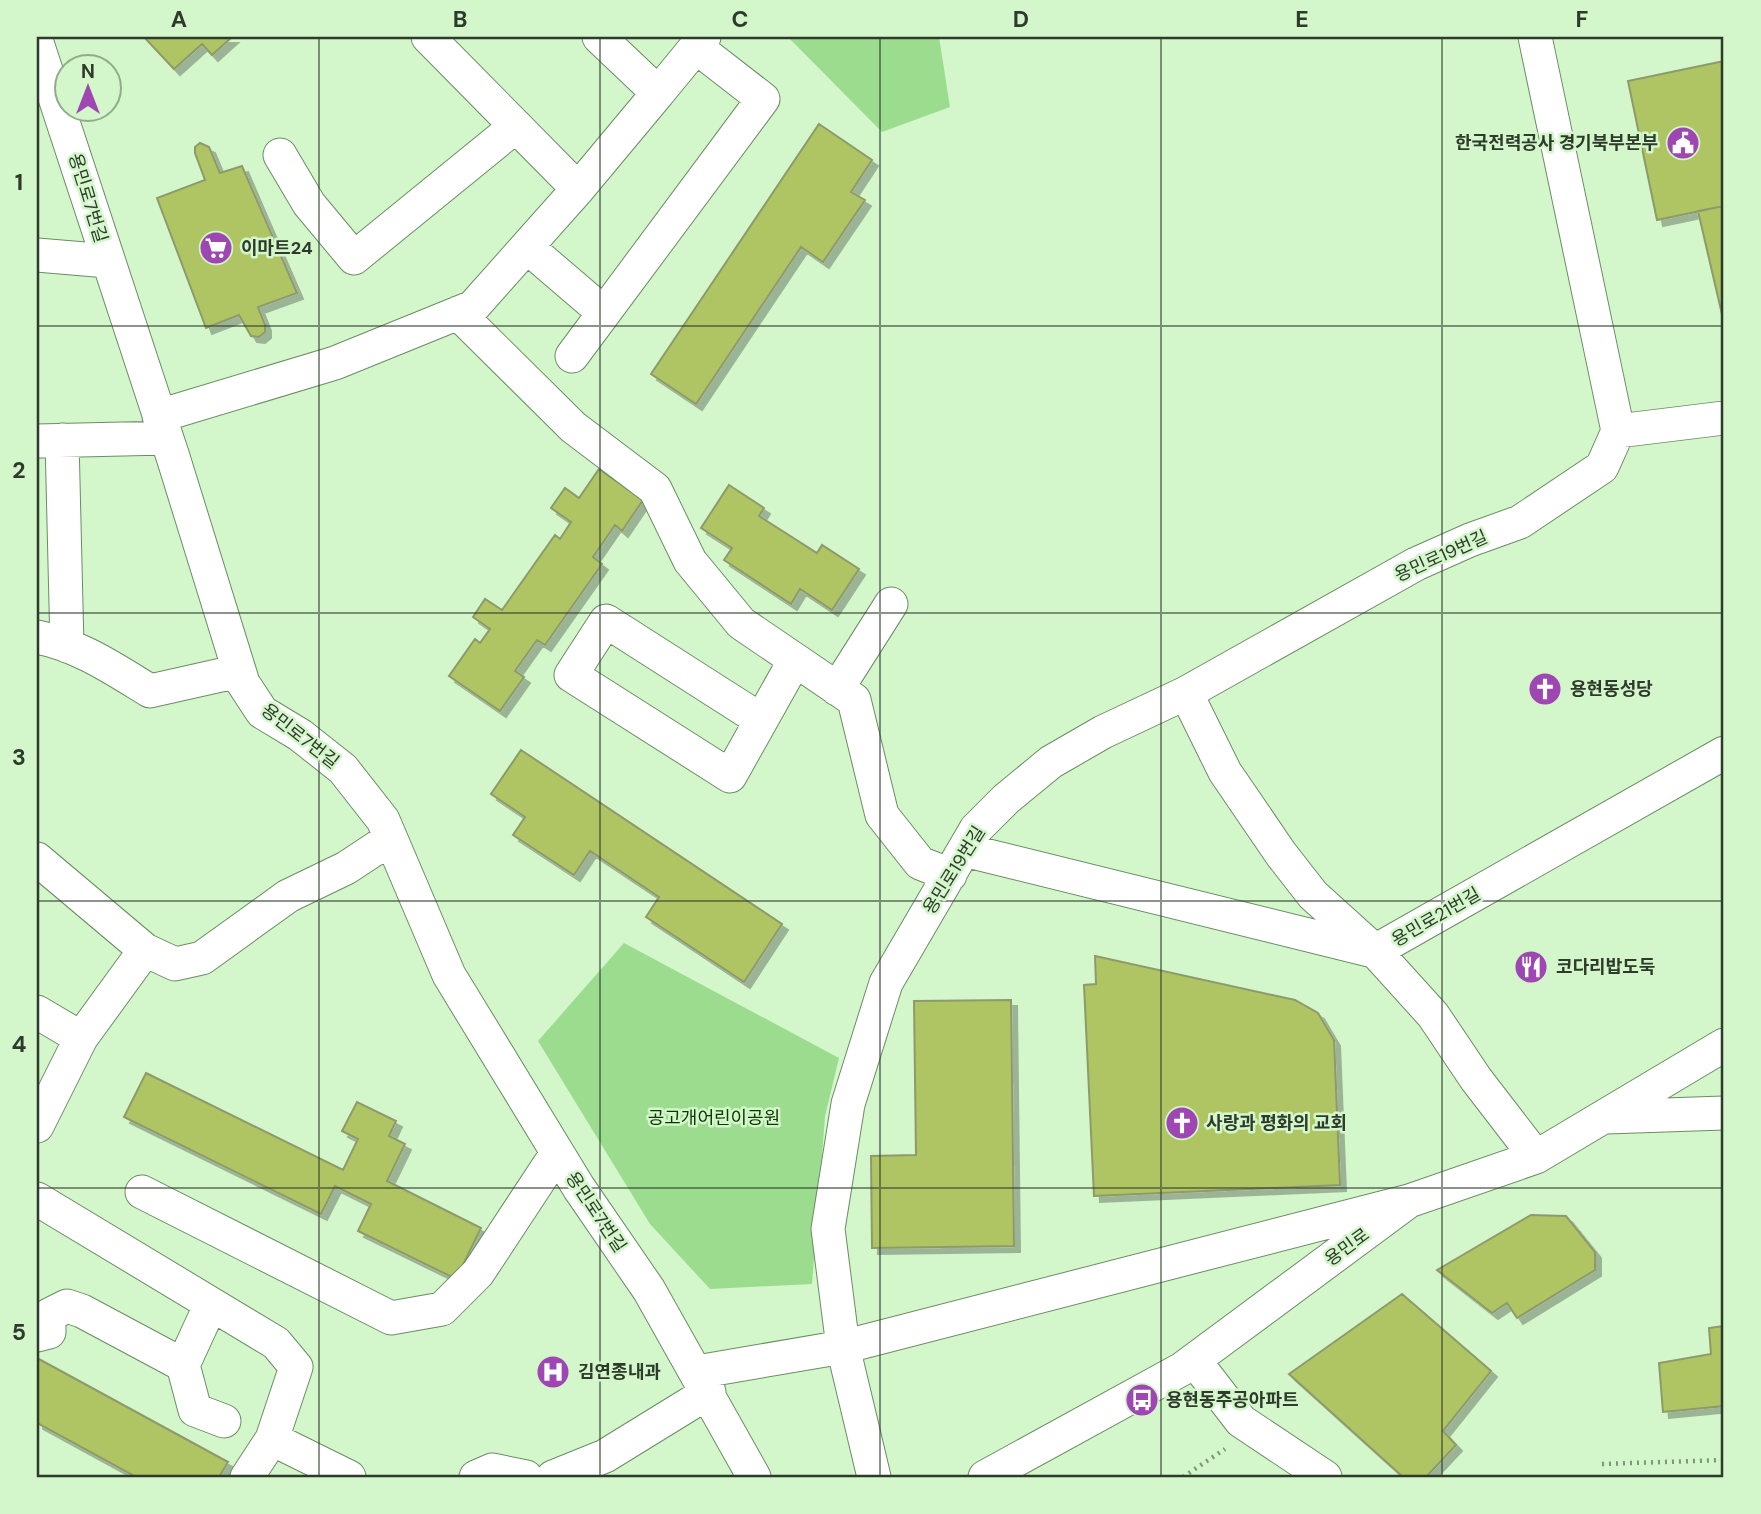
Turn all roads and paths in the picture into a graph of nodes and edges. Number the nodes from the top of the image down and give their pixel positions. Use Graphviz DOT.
graph roads {
  1 [pos="428,37"];
  2 [pos="599,37"];
  3 [pos="1535,37"];
  4 [pos="700,42"];
  5 [pos="37,43"];
  6 [pos="658,93"];
  7 [pos="516,126"];
  8 [pos="280,155"];
  9 [pos="578,189"];
  10 [pos="527,247"];
  11 [pos="37,255"];
  12 [pos="108,261"];
  13 [pos="603,312"];
  14 [pos="458,313"];
  15 [pos="572,356"];
  16 [pos="1724,418"];
  17 [pos="162,427"];
  18 [pos="1618,430"];
  19 [pos="49,441"];
  20 [pos="891,604"];
  21 [pos="52,641"];
  22 [pos="795,660"];
  23 [pos="239,671"];
  24 [pos="837,689"];
  25 [pos="1186,693"];
  26 [pos="761,720"];
  27 [pos="1724,752"];
  28 [pos="390,839"];
  29 [pos="37,859"];
  30 [pos="957,863"];
  31 [pos="145,950"];
  32 [pos="1375,951"];
  33 [pos="37,1012"];
  34 [pos="81,1038"];
  35 [pos="1724,1045"];
  36 [pos="1724,1112"];
  37 [pos="1604,1117"];
  38 [pos="37,1126"];
  39 [pos="557,1153"];
  40 [pos="1536,1157"];
  41 [pos="142,1192"];
  42 [pos="37,1199"];
  43 [pos="1409,1201"];
  44 [pos="211,1304"];
  45 [pos="37,1335"];
  46 [pos="843,1347"];
  47 [pos="1194,1360"];
  48 [pos="183,1365"];
  49 [pos="703,1382"];
  50 [pos="224,1421"];
  51 [pos="1254,1429"];
  52 [pos="272,1439"];
  53 [pos="1724,1460"];
  54 [pos="1602,1464"];
  55 [pos="247,1477"];
  56 [pos="349,1477"];
  57 [pos="477,1477"];
  58 [pos="526,1477"];
  59 [pos="554,1477"];
  60 [pos="754,1477"];
  61 [pos="874,1477"];
  62 [pos="985,1477"];
  63 [pos="1183,1477"];
  64 [pos="1325,1477"];
  1 -- 7 [label="street"];
  2 -- 6 [label="street"];
  3 -- 18 [label="street"];
  4 -- 6 [label="street"];
  4 -- 13 [label="street"];
  5 -- 12 [label="street, 용민로7번길"];
  6 -- 9 [label="street"];
  7 -- 8 [label="street"];
  7 -- 9 [label="street"];
  9 -- 10 [label="street"];
  10 -- 13 [label="street"];
  10 -- 14 [label="street"];
  11 -- 12 [label="street"];
  12 -- 17 [label="street, 용민로7번길"];
  13 -- 15 [label="street"];
  14 -- 17 [label="street"];
  14 -- 22 [label="street"];
  16 -- 18 [label="street"];
  17 -- 19 [label="street"];
  17 -- 23 [label="street, 용민로7번길"];
  18 -- 25 [label="street, 용민로19번길"];
  19 -- 21 [label="street"];
  20 -- 24 [label="street"];
  21 -- 23 [label="street"];
  22 -- 24 [label="street"];
  22 -- 26 [label="street"];
  23 -- 28 [label="street, 용민로7번길"];
  24 -- 30 [label="street"];
  25 -- 30 [label="street, 용민로19번길"];
  25 -- 32 [label="street"];
  26 -- 26 [label="street"];
  27 -- 32 [label="street, 용민로21번길"];
  28 -- 31 [label="street"];
  28 -- 39 [label="street, 용민로7번길"];
  29 -- 31 [label="street"];
  30 -- 32 [label="street"];
  30 -- 46 [label="street, 용민로19번길"];
  31 -- 34 [label="street"];
  32 -- 40 [label="street, 용민로21번길"];
  33 -- 34 [label="street"];
  34 -- 38 [label="street"];
  35 -- 37 [label="street, 용민로"];
  36 -- 37 [label="street"];
  37 -- 40 [label="street, 용민로"];
  39 -- 41 [label="street"];
  39 -- 49 [label="street, 용민로7번길"];
  40 -- 43 [label="street, 용민로"];
  42 -- 44 [label="street"];
  43 -- 46 [label="street"];
  43 -- 47 [label="street, 용민로"];
  44 -- 48 [label="street"];
  44 -- 52 [label="street"];
  45 -- 48 [label="street"];
  46 -- 49 [label="street"];
  46 -- 61 [label="street, 용민로19번길"];
  47 -- 51 [label="street"];
  47 -- 62 [label="street, 용민로"];
  48 -- 50 [label="street"];
  49 -- 59 [label="street"];
  49 -- 60 [label="street, 용민로7번길"];
  51 -- 63 [label="path"];
  51 -- 64 [label="street"];
  52 -- 55 [label="street"];
  52 -- 56 [label="street"];
  53 -- 54 [label="path"];
  57 -- 58 [label="street"];
}
